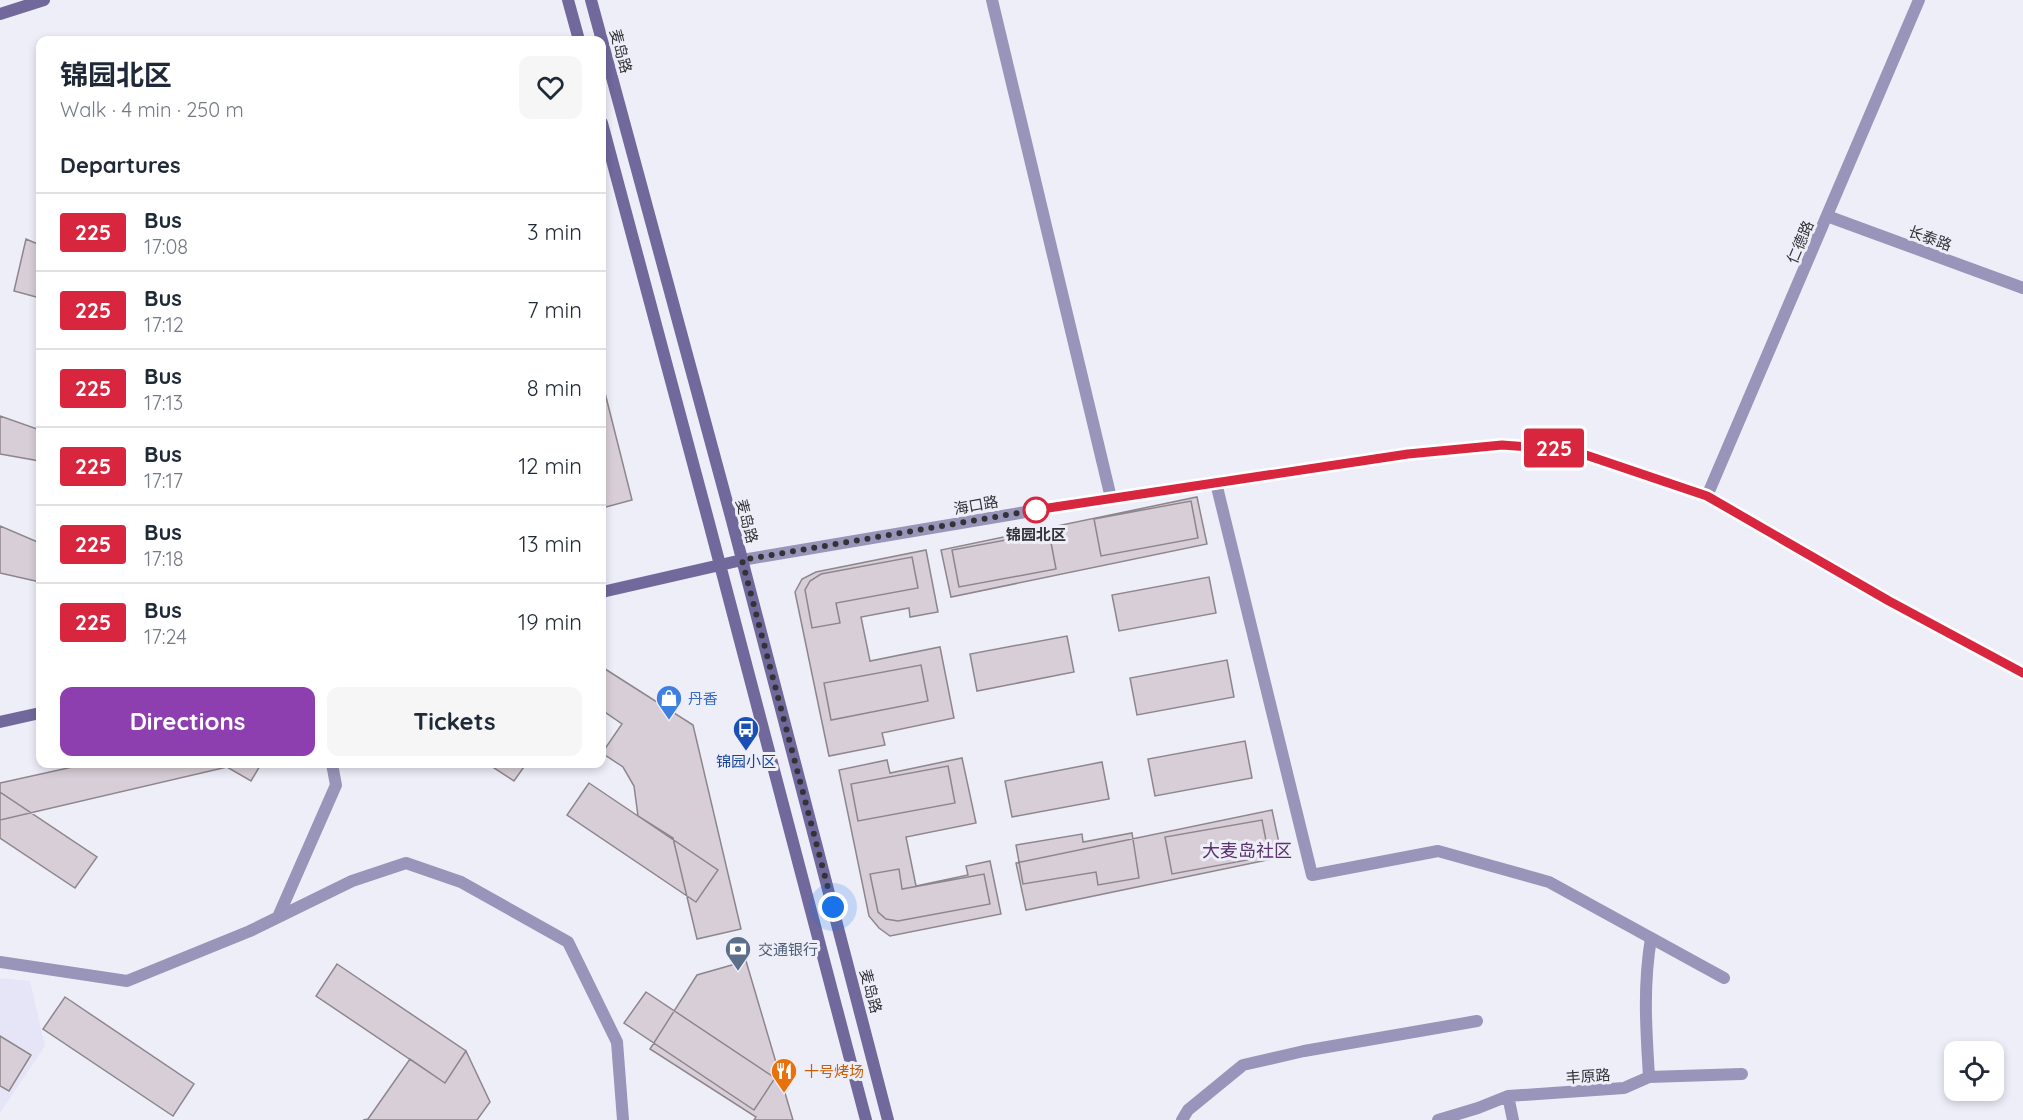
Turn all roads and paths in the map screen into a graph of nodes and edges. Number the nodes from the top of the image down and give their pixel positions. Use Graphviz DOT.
graph roads {
  1 [pos="44,0"];
  2 [pos="568,0"];
  3 [pos="591,0"];
  4 [pos="992,0"];
  5 [pos="1919,0"];
  6 [pos="0,14"];
  7 [pos="578,36"];
  8 [pos="601,36"];
  9 [pos="606,56"];
  10 [pos="606,138"];
  11 [pos="1827,216"];
  12 [pos="2023,288"];
  13 [pos="1216,483"];
  14 [pos="1707,496"];
  15 [pos="1111,498"];
  16 [pos="742,560"];
  17 [pos="721,566"];
  18 [pos="606,591"];
  19 [pos="2023,673"];
  20 [pos="36,714"];
  21 [pos="0,722"];
  22 [pos="333,768"];
  23 [pos="278,917"];
  24 [pos="1651,938"];
  25 [pos="0,962"];
  26 [pos="1725,978"];
  27 [pos="1478,1021"];
  28 [pos="1742,1074"];
  29 [pos="1649,1077"];
  30 [pos="1508,1096"];
  31 [pos="623,1120"];
  32 [pos="866,1120"];
  33 [pos="888,1120"];
  34 [pos="1182,1120"];
  35 [pos="1438,1120"];
  36 [pos="1513,1120"];
  1 -- 6 [label="main road"];
  2 -- 7 [label="main road"];
  3 -- 8 [label="main road, 麦岛路"];
  4 -- 15 [label="street"];
  5 -- 11 [label="street, 仁德路"];
  9 -- 16 [label="main road, 麦岛路"];
  10 -- 17 [label="main road"];
  11 -- 12 [label="street, 长泰路"];
  11 -- 14 [label="street, 仁德路"];
  13 -- 14 [label="street, 海口路"];
  13 -- 15 [label="street, 海口路"];
  13 -- 24 [label="street"];
  14 -- 19 [label="street, 海口路"];
  15 -- 16 [label="street, 海口路"];
  16 -- 17 [label="main road, 海口路"];
  16 -- 33 [label="main road, 麦岛路"];
  17 -- 18 [label="main road, 海口路"];
  17 -- 32 [label="main road"];
  20 -- 21 [label="main road"];
  22 -- 23 [label="street"];
  23 -- 25 [label="street"];
  23 -- 31 [label="street"];
  24 -- 26 [label="street"];
  24 -- 29 [label="street"];
  27 -- 34 [label="street"];
  28 -- 29 [label="street, 丰原路"];
  29 -- 30 [label="street, 丰原路"];
  30 -- 35 [label="street, 丰原路"];
  30 -- 36 [label="street"];
}
